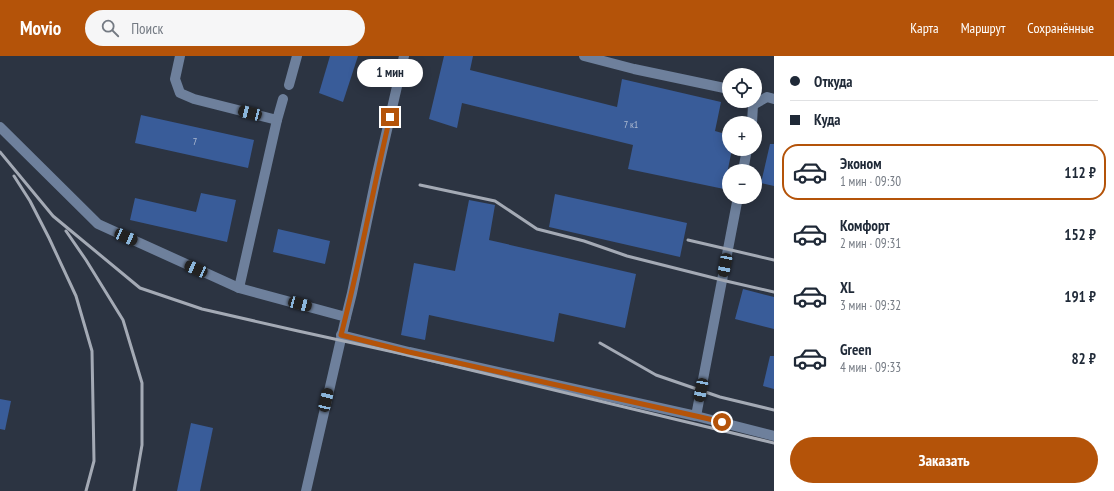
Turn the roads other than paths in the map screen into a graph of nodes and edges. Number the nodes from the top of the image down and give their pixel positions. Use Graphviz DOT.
graph roads {
  1 [pos="180,56"];
  2 [pos="297,56"];
  3 [pos="404,56"];
  4 [pos="584,56"];
  5 [pos="289,85"];
  6 [pos="722,88"];
  7 [pos="283,99"];
  8 [pos="762,99"];
  9 [pos="774,99"];
  10 [pos="277,120"];
  11 [pos="0,127"];
  12 [pos="737,204"];
  13 [pos="239,288"];
  14 [pos="346,317"];
  15 [pos="341,335"];
  16 [pos="696,416"];
  17 [pos="774,436"];
  18 [pos="306,491"];
  1 -- 10 [label="lane"];
  2 -- 5 [label="lane"];
  3 -- 14 [label="lane"];
  4 -- 6 [label="lane"];
  7 -- 10 [label="lane"];
  8 -- 9 [label="lane"];
  10 -- 13 [label="lane"];
  11 -- 13 [label="lane"];
  12 -- 16 [label="lane"];
  13 -- 14 [label="lane"];
  14 -- 15 [label="lane"];
  15 -- 16 [label="lane"];
  15 -- 18 [label="lane"];
  16 -- 17 [label="lane"];
}
